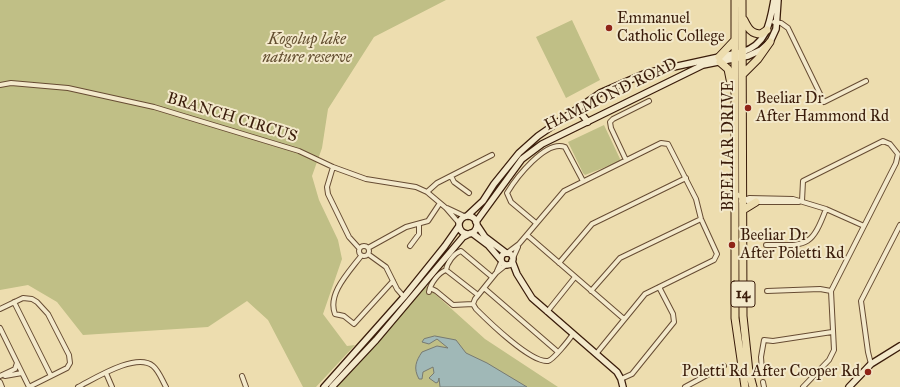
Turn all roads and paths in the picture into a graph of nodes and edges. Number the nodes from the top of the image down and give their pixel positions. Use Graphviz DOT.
graph roads {
  1 [pos="735,0"];
  2 [pos="742,0"];
  3 [pos="774,0"];
  4 [pos="778,0"];
  5 [pos="742,18"];
  6 [pos="770,21"];
  7 [pos="777,22"];
  8 [pos="767,30"];
  9 [pos="734,41"];
  10 [pos="770,42"];
  11 [pos="742,55"];
  12 [pos="734,56"];
  13 [pos="719,59"];
  14 [pos="683,63"];
  15 [pos="687,72"];
  16 [pos="742,74"];
  17 [pos="866,81"];
  18 [pos="0,85"];
  19 [pos="649,101"];
  20 [pos="579,106"];
  21 [pos="734,110"];
  22 [pos="588,122"];
  23 [pos="547,129"];
  24 [pos="552,138"];
  25 [pos="492,155"];
  26 [pos="626,160"];
  27 [pos="332,167"];
  28 [pos="451,176"];
  29 [pos="686,178"];
  30 [pos="582,181"];
  31 [pos="427,192"];
  32 [pos="469,193"];
  33 [pos="735,193"];
  34 [pos="743,200"];
  35 [pos="802,201"];
  36 [pos="756,202"];
  37 [pos="440,203"];
  38 [pos="446,208"];
  39 [pos="735,209"];
  40 [pos="826,209"];
  41 [pos="743,210"];
  42 [pos="466,216"];
  43 [pos="701,219"];
  44 [pos="536,223"];
  45 [pos="419,224"];
  46 [pos="476,224"];
  47 [pos="459,225"];
  48 [pos="900,225"];
  49 [pos="864,226"];
  50 [pos="472,233"];
  51 [pos="527,235"];
  52 [pos="519,244"];
  53 [pos="766,245"];
  54 [pos="410,246"];
  55 [pos="359,248"];
  56 [pos="368,248"];
  57 [pos="507,253"];
  58 [pos="368,254"];
  59 [pos="361,256"];
  60 [pos="512,260"];
  61 [pos="503,263"];
  62 [pos="559,263"];
  63 [pos="446,270"];
  64 [pos="517,274"];
  65 [pos="492,277"];
  66 [pos="575,277"];
  67 [pos="393,281"];
  68 [pos="659,287"];
  69 [pos="484,288"];
  70 [pos="591,291"];
  71 [pos="767,291"];
  72 [pos="830,291"];
  73 [pos="478,295"];
  74 [pos="404,297"];
  75 [pos="14,302"];
  76 [pos="473,304"];
  77 [pos="0,309"];
  78 [pos="547,312"];
  79 [pos="624,319"];
  80 [pos="0,328"];
  81 [pos="832,332"];
  82 [pos="573,334"];
  83 [pos="900,346"];
  84 [pos="558,352"];
  85 [pos="596,354"];
  86 [pos="18,363"];
  87 [pos="871,364"];
  88 [pos="724,366"];
  89 [pos="762,371"];
  90 [pos="22,373"];
  91 [pos="106,373"];
  92 [pos="0,376"];
  93 [pos="51,376"];
  94 [pos="242,376"];
  95 [pos="621,379"];
  96 [pos="0,382"];
  97 [pos="763,382"];
  98 [pos="2,387"];
  99 [pos="29,387"];
  100 [pos="78,387"];
  101 [pos="112,387"];
  102 [pos="166,387"];
  103 [pos="246,387"];
  104 [pos="324,387"];
  105 [pos="332,387"];
  106 [pos="623,387"];
  107 [pos="685,387"];
  108 [pos="745,387"];
  109 [pos="753,387"];
  110 [pos="764,387"];
  111 [pos="804,387"];
  112 [pos="849,387"];
  1 -- 9 [label="highway, BEELIAR DRIVE / 14"];
  2 -- 5 [label="highway, BEELIAR DRIVE / 14"];
  3 -- 6 [label="main road, HAMMOND ROAD"];
  4 -- 7 [label="main road"];
  5 -- 8 [label="highway"];
  5 -- 11 [label="highway, BEELIAR DRIVE / 14"];
  6 -- 7 [label="street"];
  6 -- 8 [label="main road, HAMMOND ROAD"];
  7 -- 10 [label="main road"];
  7 -- 17 [label="street"];
  8 -- 11 [label="main road, HAMMOND ROAD"];
  9 -- 12 [label="highway, BEELIAR DRIVE / 14"];
  9 -- 13 [label="highway"];
  10 -- 11 [label="main road, HAMMOND ROAD"];
  10 -- 16 [label="highway"];
  11 -- 12 [label="main road, HAMMOND ROAD"];
  11 -- 16 [label="highway, BEELIAR DRIVE / 14"];
  12 -- 13 [label="main road, HAMMOND ROAD"];
  12 -- 21 [label="highway, BEELIAR DRIVE / 14"];
  13 -- 14 [label="main road, HAMMOND ROAD"];
  13 -- 15 [label="main road, HAMMOND ROAD"];
  13 -- 21 [label="highway"];
  14 -- 15 [label="main road"];
  14 -- 20 [label="main road, HAMMOND ROAD"];
  15 -- 22 [label="main road, HAMMOND ROAD"];
  16 -- 34 [label="highway, BEELIAR DRIVE / 14"];
  18 -- 27 [label="street, BRANCH CIRCUS"];
  19 -- 26 [label="street"];
  20 -- 22 [label="main road"];
  20 -- 23 [label="main road, HAMMOND ROAD"];
  21 -- 33 [label="highway, BEELIAR DRIVE / 14"];
  22 -- 24 [label="main road, HAMMOND ROAD"];
  23 -- 24 [label="main road"];
  23 -- 42 [label="main road, HAMMOND ROAD"];
  24 -- 46 [label="main road, HAMMOND ROAD"];
  25 -- 28 [label="street"];
  26 -- 29 [label="street"];
  26 -- 30 [label="street"];
  27 -- 31 [label="street, BRANCH CIRCUS"];
  27 -- 55 [label="street"];
  28 -- 31 [label="street"];
  28 -- 32 [label="street"];
  29 -- 43 [label="street"];
  29 -- 62 [label="street"];
  30 -- 44 [label="street"];
  30 -- 44 [label="street"];
  31 -- 37 [label="street, BRANCH CIRCUS"];
  33 -- 34 [label="street"];
  33 -- 39 [label="highway, BEELIAR DRIVE / 14"];
  34 -- 35 [label="street"];
  34 -- 36 [label="street"];
  34 -- 39 [label="street"];
  34 -- 41 [label="highway, BEELIAR DRIVE / 14"];
  35 -- 36 [label="street"];
  35 -- 40 [label="street"];
  35 -- 49 [label="street"];
  36 -- 41 [label="highway"];
  37 -- 38 [label="street, BRANCH CIRCUS"];
  37 -- 45 [label="street"];
  38 -- 42 [label="street, BRANCH CIRCUS"];
  38 -- 47 [label="street, BRANCH CIRCUS"];
  39 -- 108 [label="highway, BEELIAR DRIVE / 14"];
  40 -- 49 [label="street"];
  40 -- 53 [label="street"];
  41 -- 109 [label="highway, BEELIAR DRIVE / 14"];
  42 -- 46 [label="main road"];
  42 -- 47 [label="main road"];
  43 -- 68 [label="street"];
  43 -- 70 [label="street"];
  44 -- 51 [label="street"];
  45 -- 54 [label="street"];
  45 -- 56 [label="street"];
  46 -- 50 [label="main road"];
  46 -- 57 [label="main road"];
  47 -- 50 [label="main road"];
  47 -- 74 [label="main road"];
  48 -- 87 [label="street"];
  49 -- 72 [label="street"];
  50 -- 61 [label="main road"];
  50 -- 105 [label="main road"];
  51 -- 52 [label="street"];
  51 -- 62 [label="street"];
  52 -- 57 [label="street"];
  52 -- 60 [label="street"];
  55 -- 56 [label="street"];
  55 -- 59 [label="street"];
  56 -- 58 [label="street"];
  57 -- 60 [label="main road"];
  57 -- 61 [label="main road"];
  58 -- 59 [label="street"];
  58 -- 67 [label="street"];
  59 -- 67 [label="street"];
  60 -- 61 [label="main road"];
  60 -- 64 [label="main road"];
  61 -- 64 [label="main road"];
  61 -- 65 [label="street"];
  62 -- 66 [label="street"];
  63 -- 65 [label="street"];
  63 -- 73 [label="street"];
  63 -- 76 [label="street"];
  64 -- 78 [label="main road"];
  65 -- 69 [label="street"];
  66 -- 70 [label="street"];
  66 -- 78 [label="street"];
  67 -- 74 [label="street"];
  68 -- 79 [label="street"];
  68 -- 95 [label="street"];
  69 -- 73 [label="street"];
  69 -- 84 [label="street"];
  70 -- 79 [label="street"];
  71 -- 72 [label="street"];
  72 -- 81 [label="street"];
  73 -- 76 [label="street"];
  74 -- 104 [label="main road"];
  75 -- 77 [label="street"];
  75 -- 93 [label="street"];
  75 -- 93 [label="street"];
  76 -- 84 [label="street"];
  78 -- 82 [label="main road"];
  79 -- 85 [label="street"];
  80 -- 86 [label="street"];
  81 -- 89 [label="street"];
  81 -- 111 [label="street"];
  82 -- 84 [label="street"];
  82 -- 85 [label="main road"];
  83 -- 87 [label="main road"];
  85 -- 95 [label="main road"];
  86 -- 90 [label="street"];
  86 -- 92 [label="street"];
  87 -- 112 [label="main road"];
  88 -- 107 [label="street"];
  90 -- 92 [label="street"];
  90 -- 99 [label="street"];
  91 -- 100 [label="street"];
  91 -- 101 [label="street"];
  91 -- 102 [label="street"];
  93 -- 99 [label="street"];
  94 -- 103 [label="street"];
  95 -- 106 [label="main road"];
  96 -- 98 [label="street"];
  97 -- 110 [label="street"];
}
